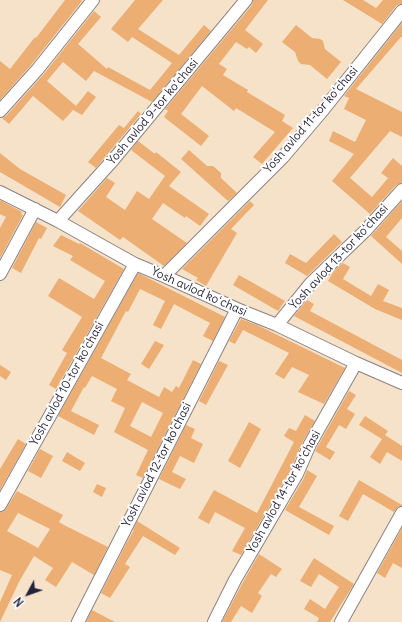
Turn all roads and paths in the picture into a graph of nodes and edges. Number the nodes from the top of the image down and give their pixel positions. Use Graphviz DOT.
graph roads {
  1 [pos="93,0"];
  2 [pos="246,0"];
  3 [pos="402,11"];
  4 [pos="0,111"];
  5 [pos="402,190"];
  6 [pos="0,192"];
  7 [pos="35,210"];
  8 [pos="58,221"];
  9 [pos="134,264"];
  10 [pos="0,274"];
  11 [pos="164,276"];
  12 [pos="237,309"];
  13 [pos="277,325"];
  14 [pos="356,363"];
  15 [pos="402,383"];
  16 [pos="0,505"];
  17 [pos="402,513"];
  18 [pos="78,622"];
  19 [pos="214,622"];
  20 [pos="341,622"];
  1 -- 4 [label="street"];
  2 -- 8 [label="street, Yosh avlod 9-tor koʻchasi"];
  3 -- 11 [label="street, Yosh avlod 11-tor koʻchasi"];
  5 -- 13 [label="street, Yosh avlod 13-tor koʻchasi"];
  6 -- 7 [label="street, Yosh avlod koʻchasi"];
  7 -- 8 [label="street, Yosh avlod koʻchasi"];
  7 -- 10 [label="street"];
  8 -- 9 [label="street, Yosh avlod koʻchasi"];
  9 -- 11 [label="street, Yosh avlod koʻchasi"];
  9 -- 16 [label="street, Yosh avlod 10-tor koʻchasi"];
  11 -- 12 [label="street, Yosh avlod koʻchasi"];
  12 -- 13 [label="street, Yosh avlod koʻchasi"];
  12 -- 18 [label="street, Yosh avlod 12-tor koʻchasi"];
  13 -- 14 [label="street, Yosh avlod koʻchasi"];
  14 -- 15 [label="street, Yosh avlod koʻchasi"];
  14 -- 19 [label="street, Yosh avlod 14-tor koʻchasi"];
  17 -- 20 [label="street"];
}
